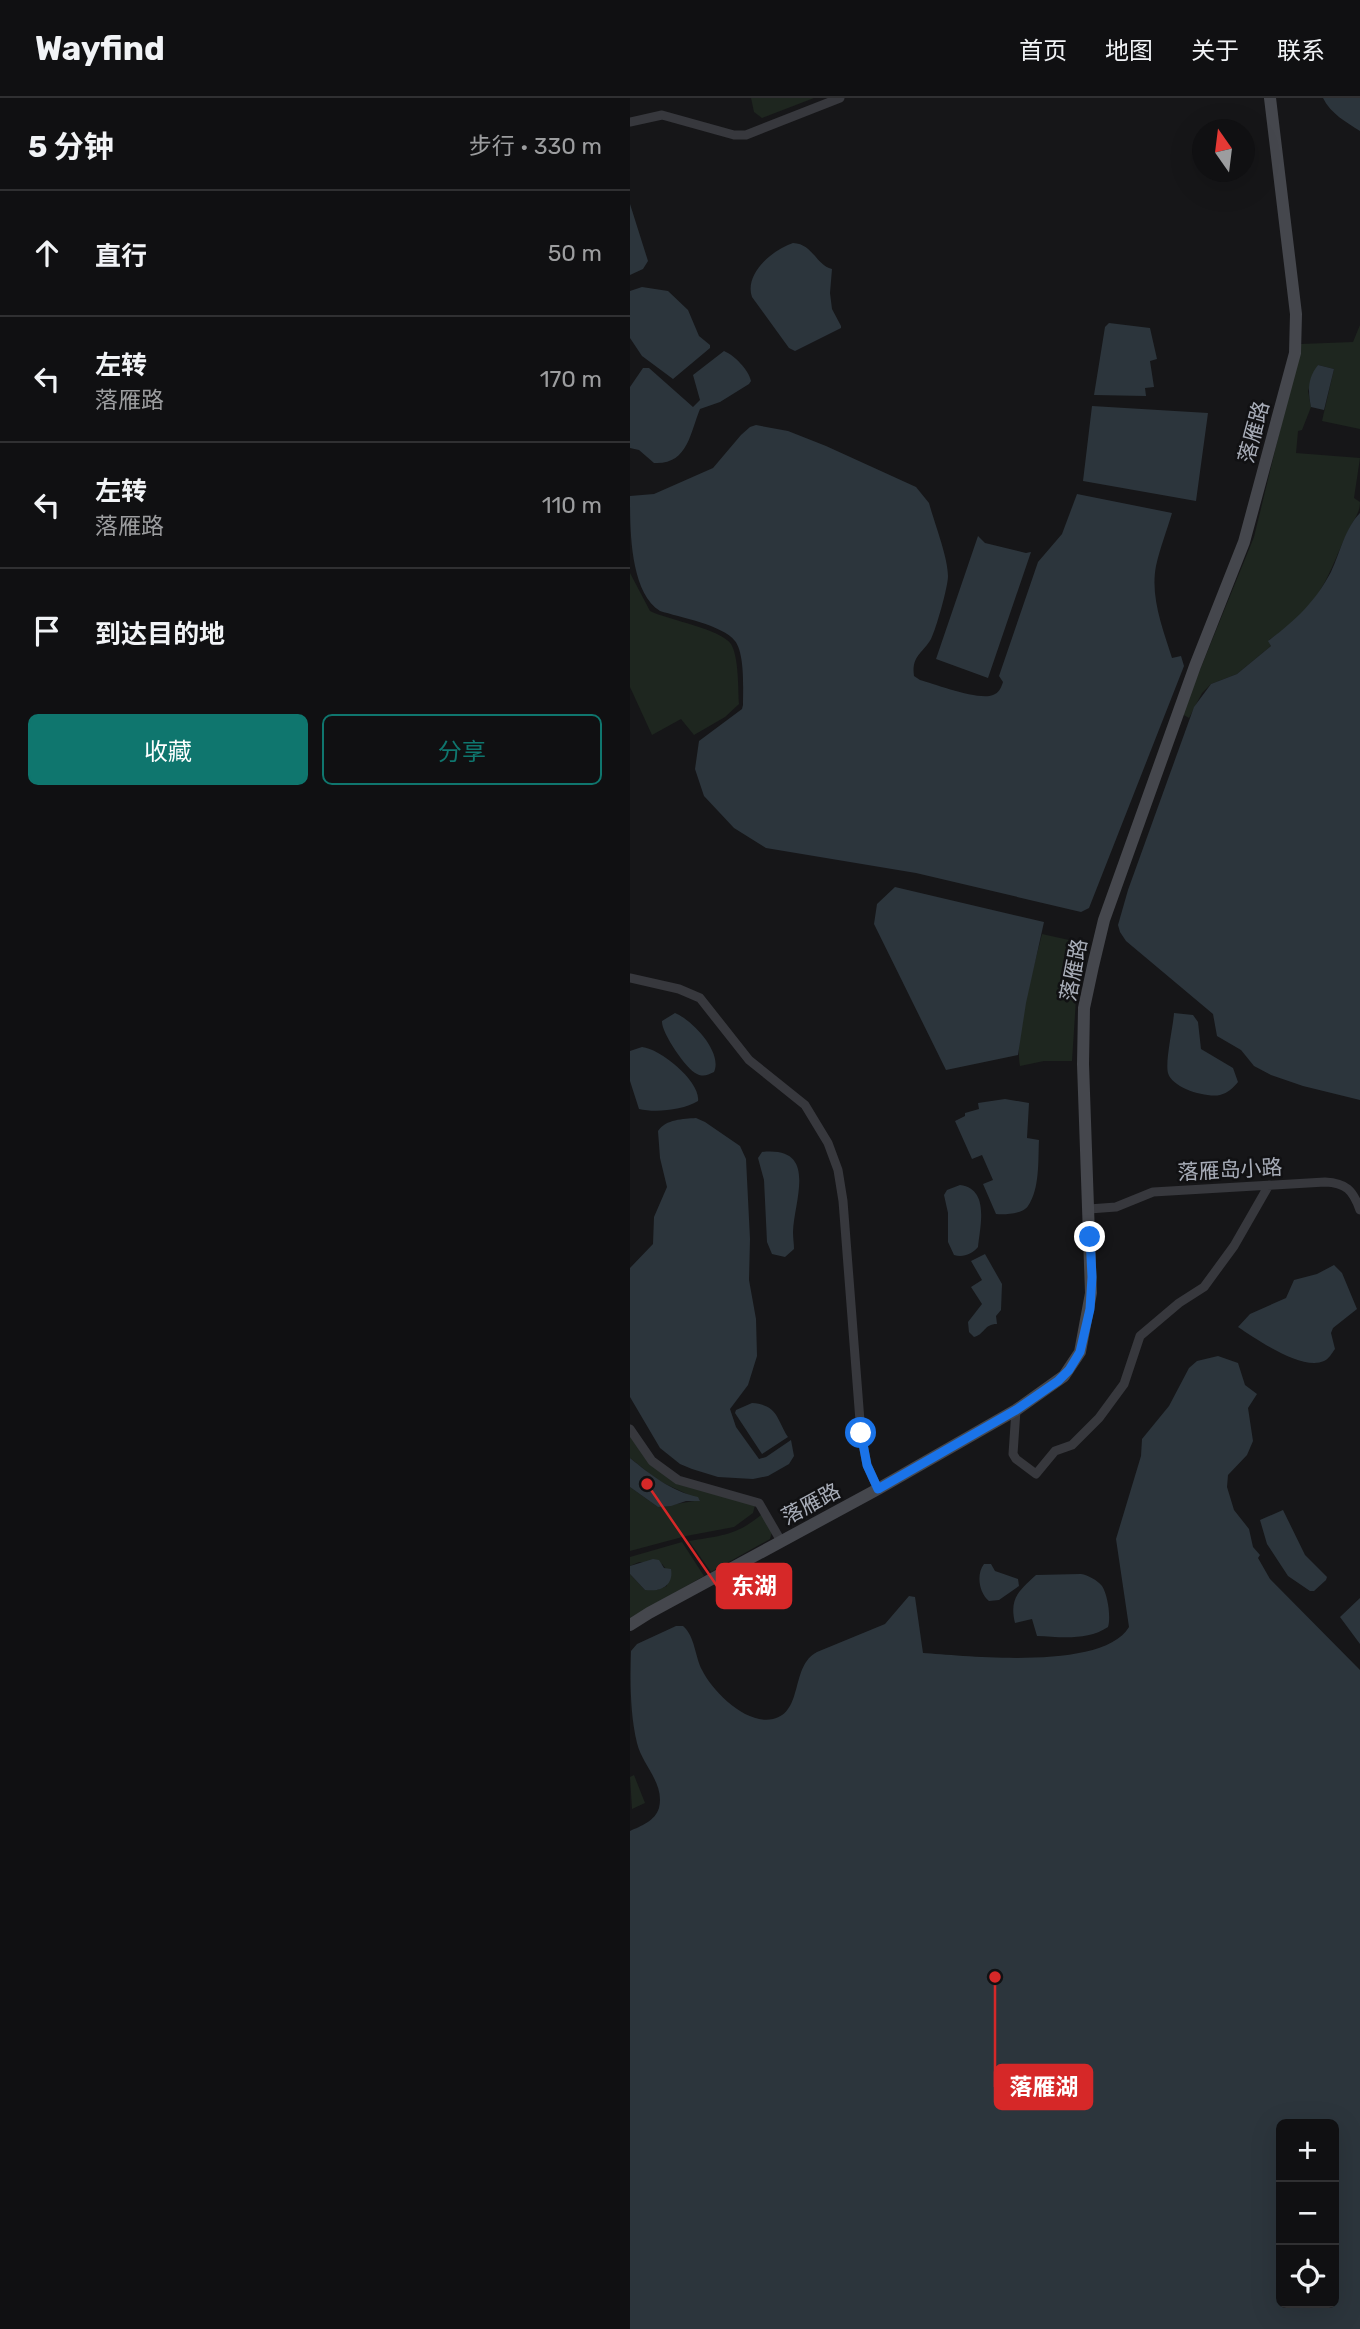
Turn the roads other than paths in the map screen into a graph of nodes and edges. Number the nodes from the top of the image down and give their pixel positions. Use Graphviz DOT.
graph roads {
  1 [pos="839,98"];
  2 [pos="1270,98"];
  3 [pos="630,122"];
  4 [pos="630,978"];
  5 [pos="1269,1185"];
  6 [pos="1089,1209"];
  7 [pos="1360,1210"];
  8 [pos="1016,1410"];
  9 [pos="630,1429"];
  10 [pos="878,1489"];
  11 [pos="781,1541"];
  12 [pos="630,1625"];
  1 -- 3 [label="street"];
  2 -- 6 [label="street, 落雁路"];
  4 -- 10 [label="street"];
  5 -- 6 [label="street, 落雁岛小路"];
  5 -- 7 [label="street, 落雁岛小路"];
  5 -- 8 [label="street"];
  6 -- 8 [label="street, 落雁路"];
  8 -- 10 [label="street, 落雁路"];
  9 -- 11 [label="street"];
  10 -- 11 [label="street, 落雁路"];
  11 -- 12 [label="street, 落雁路"];
}
